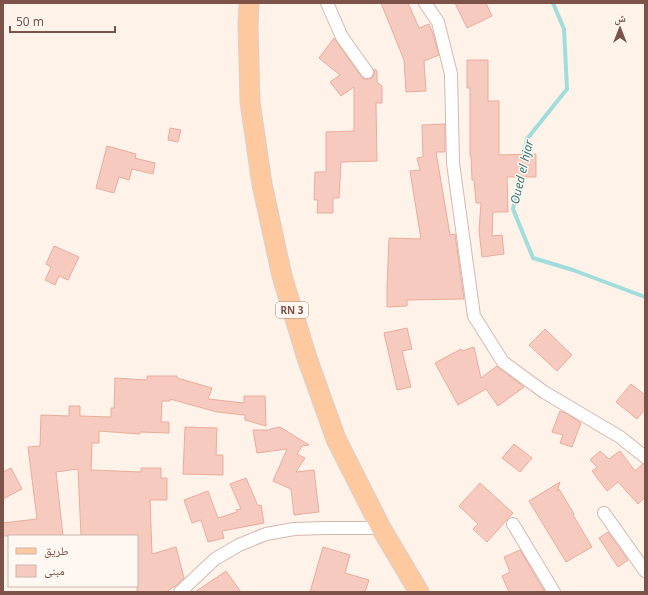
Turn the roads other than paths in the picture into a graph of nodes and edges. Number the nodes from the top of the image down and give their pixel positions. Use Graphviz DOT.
graph roads {
  1 [pos="249,3"];
  2 [pos="327,3"];
  3 [pos="425,3"];
  4 [pos="367,72"];
  5 [pos="645,457"];
  6 [pos="604,512"];
  7 [pos="513,524"];
  8 [pos="381,528"];
  9 [pos="645,571"];
  10 [pos="180,592"];
  11 [pos="419,592"];
  12 [pos="554,592"];
  1 -- 8 [label="main road, RN 3"];
  2 -- 4 [label="street"];
  3 -- 5 [label="street"];
  6 -- 9 [label="street"];
  7 -- 12 [label="street"];
  8 -- 10 [label="street"];
  8 -- 11 [label="main road, RN 3"];
}
